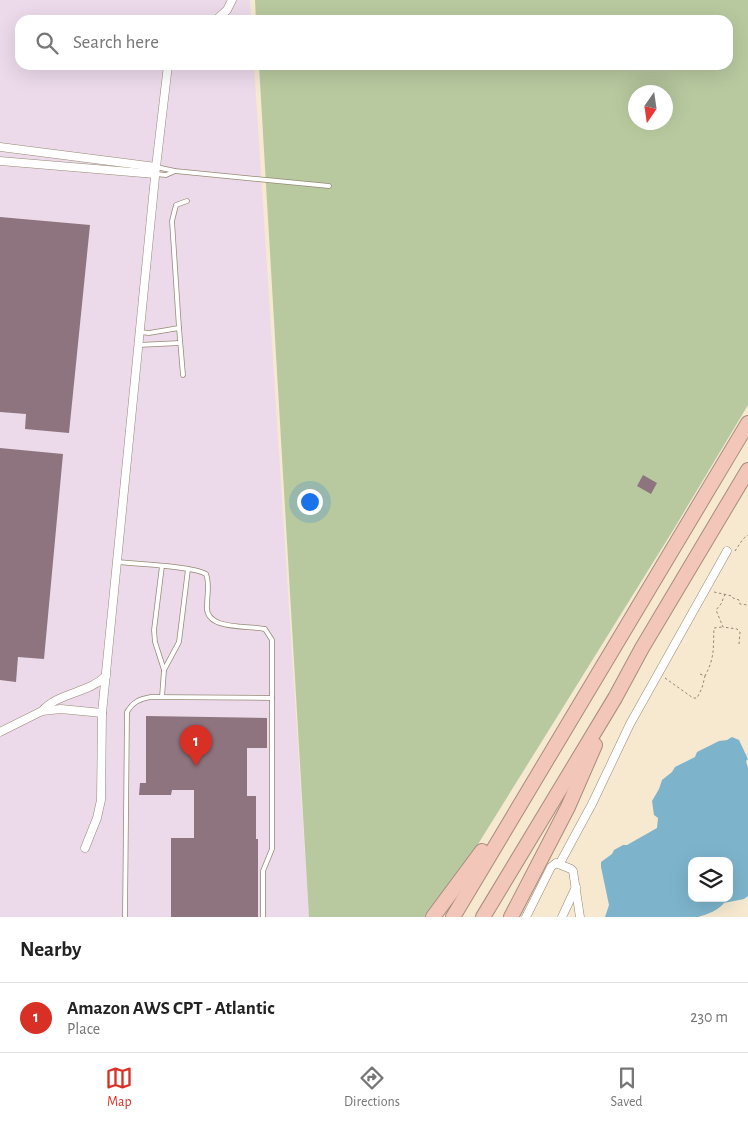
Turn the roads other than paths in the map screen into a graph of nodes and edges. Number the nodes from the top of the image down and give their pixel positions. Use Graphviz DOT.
graph roads {
  1 [pos="232,0"];
  2 [pos="222,15"];
  3 [pos="167,70"];
  4 [pos="0,147"];
  5 [pos="0,161"];
  6 [pos="156,170"];
  7 [pos="330,186"];
  8 [pos="187,200"];
  9 [pos="179,328"];
  10 [pos="140,332"];
  11 [pos="180,343"];
  12 [pos="138,345"];
  13 [pos="183,375"];
  14 [pos="748,422"];
  15 [pos="748,470"];
  16 [pos="727,552"];
  17 [pos="117,562"];
  18 [pos="162,566"];
  19 [pos="188,569"];
  20 [pos="630,621"];
  21 [pos="164,670"];
  22 [pos="106,676"];
  23 [pos="162,697"];
  24 [pos="272,698"];
  25 [pos="615,698"];
  26 [pos="42,711"];
  27 [pos="102,713"];
  28 [pos="0,732"];
  29 [pos="85,848"];
  30 [pos="560,863"];
  31 [pos="576,886"];
  32 [pos="125,917"];
  33 [pos="263,917"];
  34 [pos="433,917"];
  35 [pos="453,917"];
  36 [pos="483,917"];
  37 [pos="511,917"];
  38 [pos="526,917"];
  39 [pos="562,917"];
  40 [pos="580,917"];
  1 -- 2 [label="street"];
  3 -- 6 [label="street"];
  4 -- 6 [label="street"];
  5 -- 6 [label="street"];
  6 -- 7 [label="lane"];
  6 -- 10 [label="street"];
  8 -- 9 [label="lane"];
  9 -- 10 [label="lane"];
  9 -- 11 [label="lane"];
  10 -- 12 [label="street"];
  11 -- 12 [label="lane"];
  11 -- 13 [label="lane"];
  12 -- 17 [label="street"];
  14 -- 20 [label="highway"];
  15 -- 25 [label="highway"];
  16 -- 30 [label="street"];
  17 -- 18 [label="lane"];
  17 -- 22 [label="street"];
  18 -- 19 [label="lane"];
  18 -- 21 [label="lane"];
  19 -- 21 [label="lane"];
  19 -- 24 [label="lane"];
  20 -- 34 [label="highway"];
  20 -- 35 [label="highway"];
  21 -- 23 [label="lane"];
  22 -- 26 [label="street"];
  22 -- 27 [label="street"];
  23 -- 24 [label="lane"];
  23 -- 32 [label="lane"];
  24 -- 33 [label="lane"];
  25 -- 36 [label="highway"];
  25 -- 37 [label="highway"];
  26 -- 27 [label="street"];
  26 -- 28 [label="street"];
  27 -- 29 [label="street"];
  30 -- 31 [label="street"];
  30 -- 38 [label="street"];
  31 -- 39 [label="street"];
  31 -- 40 [label="street"];
}
